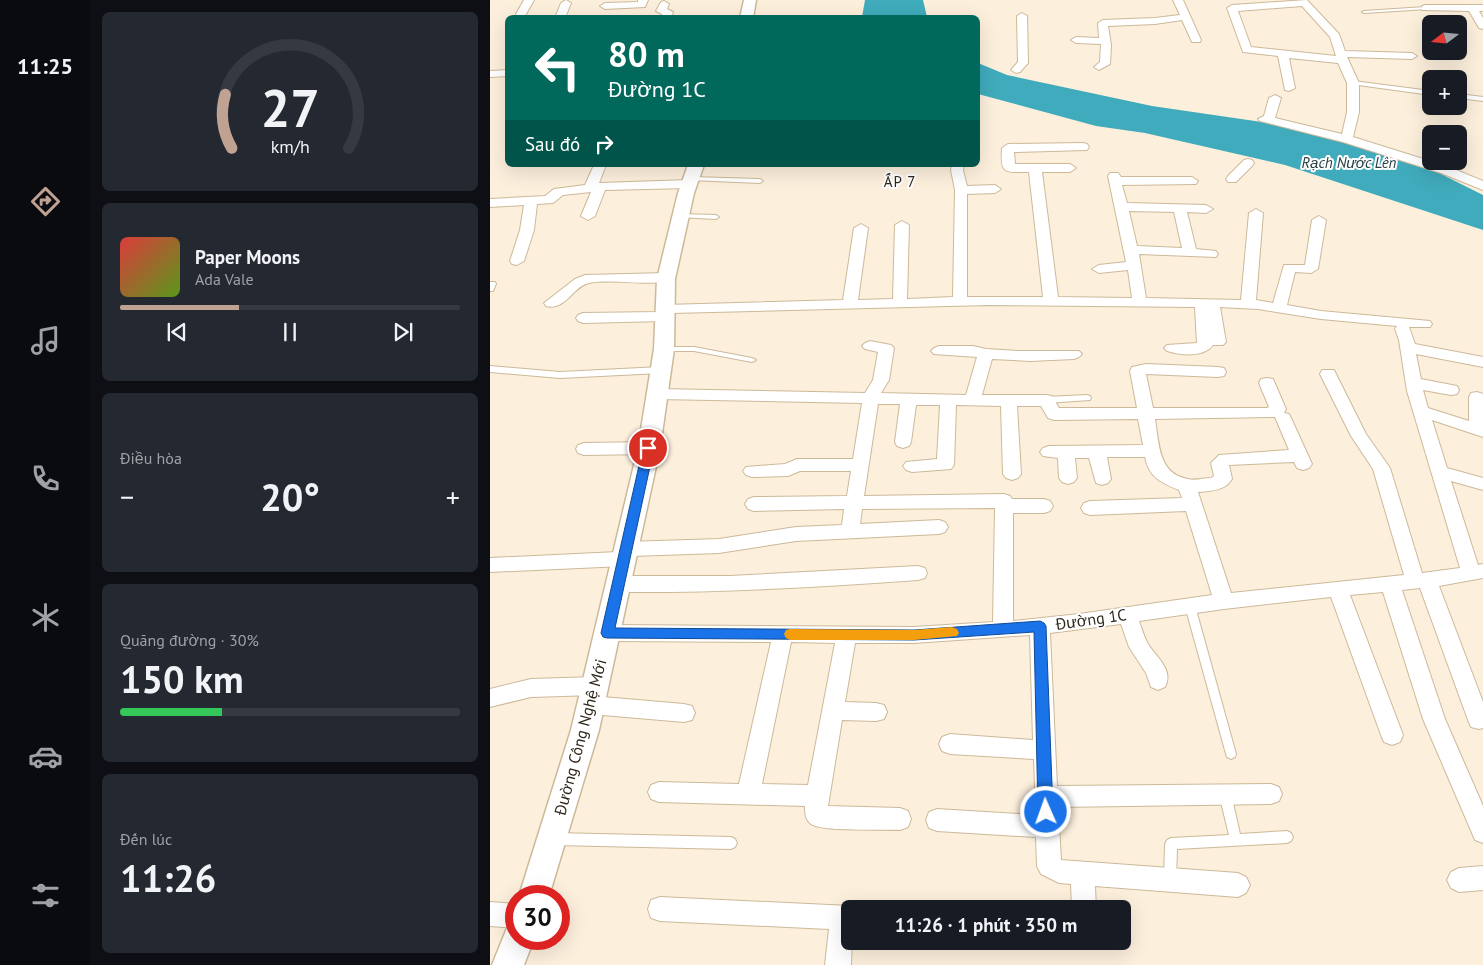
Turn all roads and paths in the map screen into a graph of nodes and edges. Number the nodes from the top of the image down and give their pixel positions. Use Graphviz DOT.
graph roads {
  1 [pos="528,0"];
  2 [pos="643,0"];
  3 [pos="750,0"];
  4 [pos="1178,0"];
  5 [pos="1303,2"];
  6 [pos="566,3"];
  7 [pos="664,4"];
  8 [pos="1230,4"];
  9 [pos="605,6"];
  10 [pos="1424,8"];
  11 [pos="1472,8"];
  12 [pos="1483,8"];
  13 [pos="1364,12"];
  14 [pos="521,14"];
  15 [pos="561,15"];
  16 [pos="667,15"];
  17 [pos="747,15"];
  18 [pos="1022,16"];
  19 [pos="1185,17"];
  20 [pos="1483,26"];
  21 [pos="1076,40"];
  22 [pos="1196,40"];
  23 [pos="1104,41"];
  24 [pos="1283,55"];
  25 [pos="1412,56"];
  26 [pos="1341,57"];
  27 [pos="1100,67"];
  28 [pos="1016,70"];
  29 [pos="505,72"];
  30 [pos="490,74"];
  31 [pos="1353,83"];
  32 [pos="1288,88"];
  33 [pos="1422,92"];
  34 [pos="1467,97"];
  35 [pos="1275,98"];
  36 [pos="1483,99"];
  37 [pos="1347,138"];
  38 [pos="1083,147"];
  39 [pos="1069,148"];
  40 [pos="1248,163"];
  41 [pos="600,167"];
  42 [pos="958,167"];
  43 [pos="1035,167"];
  44 [pos="692,176"];
  45 [pos="1232,179"];
  46 [pos="760,181"];
  47 [pos="1192,181"];
  48 [pos="1483,186"];
  49 [pos="595,188"];
  50 [pos="996,189"];
  51 [pos="961,190"];
  52 [pos="531,201"];
  53 [pos="490,203"];
  54 [pos="1121,207"];
  55 [pos="1180,208"];
  56 [pos="1206,209"];
  57 [pos="1256,214"];
  58 [pos="588,216"];
  59 [pos="680,216"];
  60 [pos="716,217"];
  61 [pos="1319,220"];
  62 [pos="902,225"];
  63 [pos="860,228"];
  64 [pos="1132,250"];
  65 [pos="1190,252"];
  66 [pos="1211,254"];
  67 [pos="517,261"];
  68 [pos="1134,265"];
  69 [pos="1099,269"];
  70 [pos="667,277"];
  71 [pos="960,302"];
  72 [pos="1051,302"];
  73 [pos="1140,302"];
  74 [pos="551,303"];
  75 [pos="1208,303"];
  76 [pos="1248,303"];
  77 [pos="900,304"];
  78 [pos="850,305"];
  79 [pos="1279,308"];
  80 [pos="665,312"];
  81 [pos="583,318"];
  82 [pos="1425,324"];
  83 [pos="1403,329"];
  84 [pos="1218,342"];
  85 [pos="870,346"];
  86 [pos="1408,347"];
  87 [pos="1172,348"];
  88 [pos="939,351"];
  89 [pos="986,354"];
  90 [pos="1074,354"];
  91 [pos="662,360"];
  92 [pos="752,360"];
  93 [pos="1483,362"];
  94 [pos="490,369"];
  95 [pos="1218,372"];
  96 [pos="1328,374"];
  97 [pos="1266,383"];
  98 [pos="1414,383"];
  99 [pos="1451,390"];
  100 [pos="658,394"];
  101 [pos="871,397"];
  102 [pos="1477,397"];
  103 [pos="908,398"];
  104 [pos="1087,398"];
  105 [pos="948,399"];
  106 [pos="972,400"];
  107 [pos="1046,400"];
  108 [pos="1009,401"];
  109 [pos="1144,412"];
  110 [pos="1421,412"];
  111 [pos="1283,418"];
  112 [pos="1480,430"];
  113 [pos="903,442"];
  114 [pos="648,448"];
  115 [pos="584,449"];
  116 [pos="1153,451"];
  117 [pos="1097,452"];
  118 [pos="860,465"];
  119 [pos="912,466"];
  120 [pos="752,471"];
  121 [pos="1441,472"];
  122 [pos="1012,474"];
  123 [pos="1068,478"];
  124 [pos="1102,479"];
  125 [pos="1483,484"];
  126 [pos="1187,486"];
  127 [pos="854,502"];
  128 [pos="754,504"];
  129 [pos="1194,504"];
  130 [pos="1005,506"];
  131 [pos="1044,506"];
  132 [pos="1090,508"];
  133 [pos="939,527"];
  134 [pos="850,531"];
  135 [pos="625,554"];
  136 [pos="490,565"];
  137 [pos="1477,572"];
  138 [pos="918,573"];
  139 [pos="1421,581"];
  140 [pos="618,584"];
  141 [pos="1390,584"];
  142 [pos="1338,589"];
  143 [pos="1224,601"];
  144 [pos="1190,606"];
  145 [pos="1127,614"];
  146 [pos="1040,626"];
  147 [pos="1003,630"];
  148 [pos="607,633"];
  149 [pos="783,634"];
  150 [pos="847,634"];
  151 [pos="1158,681"];
  152 [pos="593,695"];
  153 [pos="490,698"];
  154 [pos="832,711"];
  155 [pos="876,712"];
  156 [pos="684,713"];
  157 [pos="1479,720"];
  158 [pos="1392,736"];
  159 [pos="950,744"];
  160 [pos="1044,750"];
  161 [pos="1231,754"];
  162 [pos="659,792"];
  163 [pos="1225,794"];
  164 [pos="1271,794"];
  165 [pos="748,795"];
  166 [pos="817,796"];
  167 [pos="1045,797"];
  168 [pos="900,819"];
  169 [pos="937,820"];
  170 [pos="1481,824"];
  171 [pos="1046,827"];
  172 [pos="1287,837"];
  173 [pos="552,839"];
  174 [pos="1236,840"];
  175 [pos="731,844"];
  176 [pos="1083,874"];
  177 [pos="1483,878"];
  178 [pos="1170,880"];
  179 [pos="1460,880"];
  180 [pos="537,885"];
  181 [pos="1238,885"];
  182 [pos="1084,900"];
  183 [pos="660,909"];
  184 [pos="490,914"];
  185 [pos="505,915"];
  186 [pos="841,918"];
  187 [pos="841,947"];
  188 [pos="514,950"];
  189 [pos="508,965"];
  190 [pos="838,965"];
  1 -- 14 [label="street"];
  2 -- 9 [label="street"];
  3 -- 17 [label="street"];
  4 -- 19 [label="street"];
  5 -- 8 [label="street"];
  5 -- 26 [label="street"];
  6 -- 15 [label="street"];
  7 -- 16 [label="street"];
  8 -- 24 [label="street"];
  10 -- 11 [label="street"];
  10 -- 13 [label="lane"];
  11 -- 12 [label="street"];
  11 -- 20 [label="street"];
  18 -- 28 [label="street"];
  19 -- 22 [label="street"];
  19 -- 23 [label="street"];
  21 -- 23 [label="street"];
  23 -- 27 [label="street"];
  24 -- 26 [label="street"];
  24 -- 32 [label="street"];
  25 -- 26 [label="street"];
  26 -- 31 [label="street"];
  29 -- 30 [label="street"];
  31 -- 33 [label="lane"];
  31 -- 37 [label="street"];
  34 -- 36 [label="lane"];
  35 -- 37 [label="street"];
  37 -- 48 [label="street"];
  38 -- 39 [label="street"];
  39 -- 43 [label="street"];
  39 -- 43 [label="street"];
  40 -- 45 [label="street"];
  41 -- 49 [label="street"];
  42 -- 51 [label="street"];
  43 -- 72 [label="street"];
  44 -- 46 [label="lane"];
  44 -- 49 [label="street"];
  44 -- 59 [label="street, Đường Công Nghệ Mới"];
  47 -- 54 [label="street"];
  49 -- 52 [label="street"];
  49 -- 58 [label="street"];
  50 -- 51 [label="street"];
  51 -- 71 [label="street"];
  52 -- 53 [label="street"];
  52 -- 67 [label="street"];
  54 -- 55 [label="street"];
  54 -- 64 [label="street"];
  55 -- 56 [label="street"];
  55 -- 65 [label="street"];
  57 -- 76 [label="street"];
  59 -- 60 [label="lane"];
  59 -- 70 [label="street, Đường Công Nghệ Mới"];
  61 -- 79 [label="street"];
  62 -- 77 [label="street"];
  63 -- 78 [label="street"];
  64 -- 65 [label="street"];
  64 -- 68 [label="street"];
  65 -- 66 [label="street"];
  68 -- 69 [label="street"];
  68 -- 73 [label="street"];
  70 -- 74 [label="street"];
  70 -- 80 [label="street, Đường Công Nghệ Mới"];
  71 -- 72 [label="street"];
  71 -- 77 [label="street"];
  72 -- 73 [label="street"];
  73 -- 75 [label="street"];
  75 -- 76 [label="street"];
  75 -- 84 [label="street"];
  75 -- 87 [label="street"];
  76 -- 79 [label="street"];
  77 -- 78 [label="street"];
  78 -- 80 [label="street"];
  79 -- 82 [label="street"];
  80 -- 81 [label="street"];
  80 -- 91 [label="street, Đường Công Nghệ Mới"];
  83 -- 86 [label="street"];
  85 -- 101 [label="street"];
  86 -- 93 [label="street"];
  86 -- 98 [label="street"];
  88 -- 89 [label="street"];
  89 -- 90 [label="street"];
  89 -- 106 [label="street"];
  91 -- 92 [label="lane"];
  91 -- 94 [label="lane"];
  91 -- 100 [label="street, Đường Công Nghệ Mới"];
  95 -- 109 [label="street"];
  96 -- 139 [label="street"];
  97 -- 109 [label="street"];
  98 -- 99 [label="street"];
  98 -- 110 [label="street"];
  100 -- 101 [label="street"];
  100 -- 114 [label="street, Đường Công Nghệ Mới"];
  101 -- 103 [label="street"];
  101 -- 118 [label="street"];
  102 -- 112 [label="street"];
  103 -- 105 [label="street"];
  103 -- 113 [label="street"];
  104 -- 107 [label="lane"];
  105 -- 106 [label="street"];
  105 -- 119 [label="street"];
  106 -- 108 [label="street"];
  107 -- 108 [label="street"];
  107 -- 109 [label="street"];
  108 -- 122 [label="street"];
  109 -- 116 [label="street"];
  110 -- 112 [label="street"];
  110 -- 121 [label="street"];
  111 -- 126 [label="street"];
  114 -- 115 [label="street"];
  114 -- 135 [label="street, Đường Công Nghệ Mới"];
  116 -- 117 [label="street"];
  116 -- 126 [label="street"];
  117 -- 123 [label="street"];
  117 -- 124 [label="street"];
  118 -- 120 [label="street"];
  118 -- 127 [label="street"];
  121 -- 125 [label="street"];
  121 -- 137 [label="street"];
  126 -- 129 [label="street"];
  127 -- 128 [label="street"];
  127 -- 130 [label="street"];
  127 -- 134 [label="street"];
  129 -- 132 [label="street"];
  129 -- 143 [label="street"];
  130 -- 131 [label="street"];
  130 -- 147 [label="street"];
  133 -- 134 [label="street"];
  134 -- 135 [label="street"];
  135 -- 136 [label="street"];
  135 -- 140 [label="street, Đường Công Nghệ Mới"];
  137 -- 139 [label="street, Đường 1C"];
  138 -- 140 [label="street"];
  139 -- 141 [label="street, Đường 1C"];
  139 -- 157 [label="street"];
  140 -- 148 [label="street, Đường Công Nghệ Mới"];
  141 -- 142 [label="street, Đường 1C"];
  141 -- 170 [label="street"];
  142 -- 143 [label="street, Đường 1C"];
  142 -- 158 [label="street"];
  143 -- 144 [label="street, Đường 1C"];
  144 -- 145 [label="street, Đường 1C"];
  144 -- 161 [label="lane"];
  145 -- 146 [label="street, Đường 1C"];
  145 -- 151 [label="street"];
  146 -- 147 [label="street, Đường 1C"];
  146 -- 160 [label="street"];
  147 -- 150 [label="street, Đường 1C"];
  148 -- 149 [label="street, Đường 1C"];
  148 -- 152 [label="street, Đường Công Nghệ Mới"];
  149 -- 150 [label="street, Đường 1C"];
  149 -- 165 [label="street"];
  150 -- 154 [label="street"];
  152 -- 153 [label="street"];
  152 -- 156 [label="street"];
  152 -- 173 [label="street, Đường Công Nghệ Mới"];
  154 -- 155 [label="street"];
  154 -- 166 [label="street"];
  159 -- 160 [label="street"];
  160 -- 167 [label="street"];
  162 -- 165 [label="street"];
  163 -- 164 [label="street"];
  163 -- 167 [label="street"];
  163 -- 174 [label="lane"];
  165 -- 166 [label="street"];
  166 -- 168 [label="street"];
  167 -- 171 [label="street"];
  169 -- 171 [label="street"];
  171 -- 176 [label="street"];
  172 -- 174 [label="lane"];
  173 -- 175 [label="lane"];
  173 -- 180 [label="street, Đường Công Nghệ Mới"];
  174 -- 178 [label="lane"];
  176 -- 178 [label="street"];
  176 -- 182 [label="street"];
  177 -- 179 [label="street"];
  178 -- 181 [label="street"];
  183 -- 186 [label="street"];
  184 -- 185 [label="street"];
  187 -- 190 [label="street"];
  188 -- 189 [label="street"];
}
